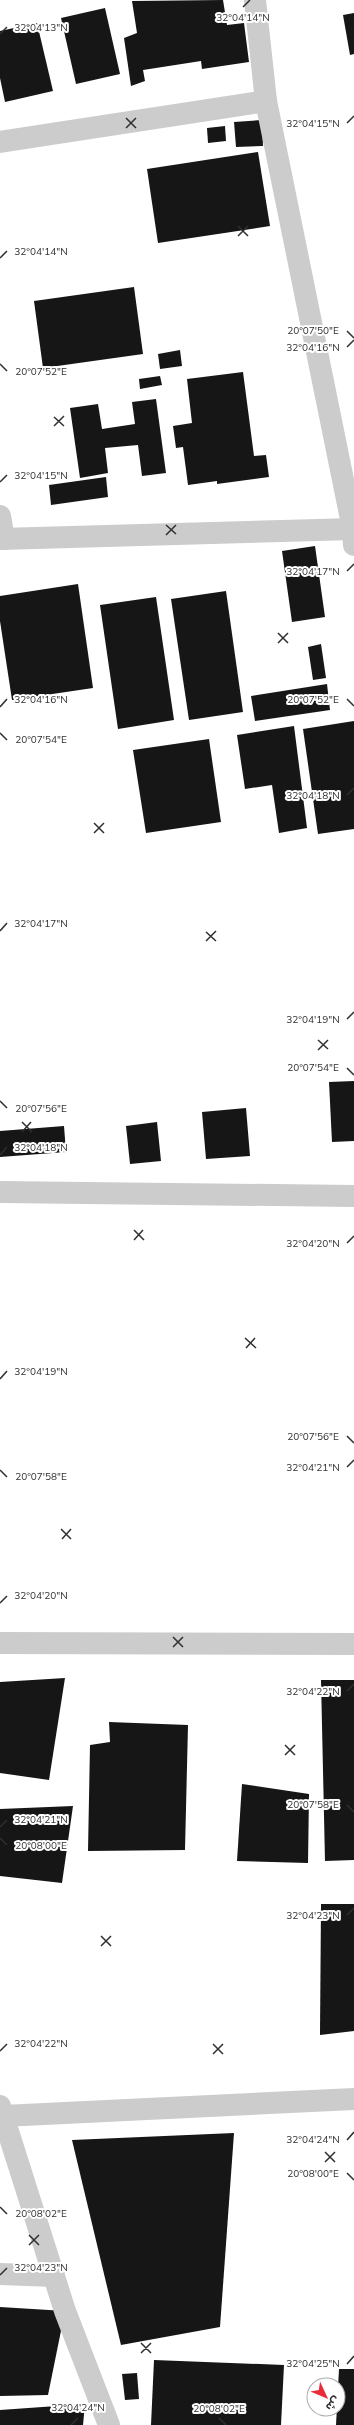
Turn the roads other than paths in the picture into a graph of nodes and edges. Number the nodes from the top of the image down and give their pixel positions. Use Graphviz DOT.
graph roads {
  1 [pos="255,0"];
  2 [pos="266,101"];
  3 [pos="0,142"];
  4 [pos="0,516"];
  5 [pos="354,534"];
  6 [pos="2,539"];
  7 [pos="0,1192"];
  8 [pos="354,1196"];
  9 [pos="0,1642"];
  10 [pos="354,1644"];
  11 [pos="354,2099"];
  12 [pos="2,2111"];
  13 [pos="0,2274"];
  14 [pos="54,2276"];
  15 [pos="109,2425"];
  1 -- 2 [label="street"];
  2 -- 3 [label="street"];
  2 -- 5 [label="street"];
  4 -- 6 [label="street"];
  5 -- 6 [label="street"];
  7 -- 8 [label="street"];
  9 -- 10 [label="street"];
  11 -- 12 [label="street"];
  12 -- 14 [label="street"];
  13 -- 14 [label="street"];
  14 -- 15 [label="street"];
}
